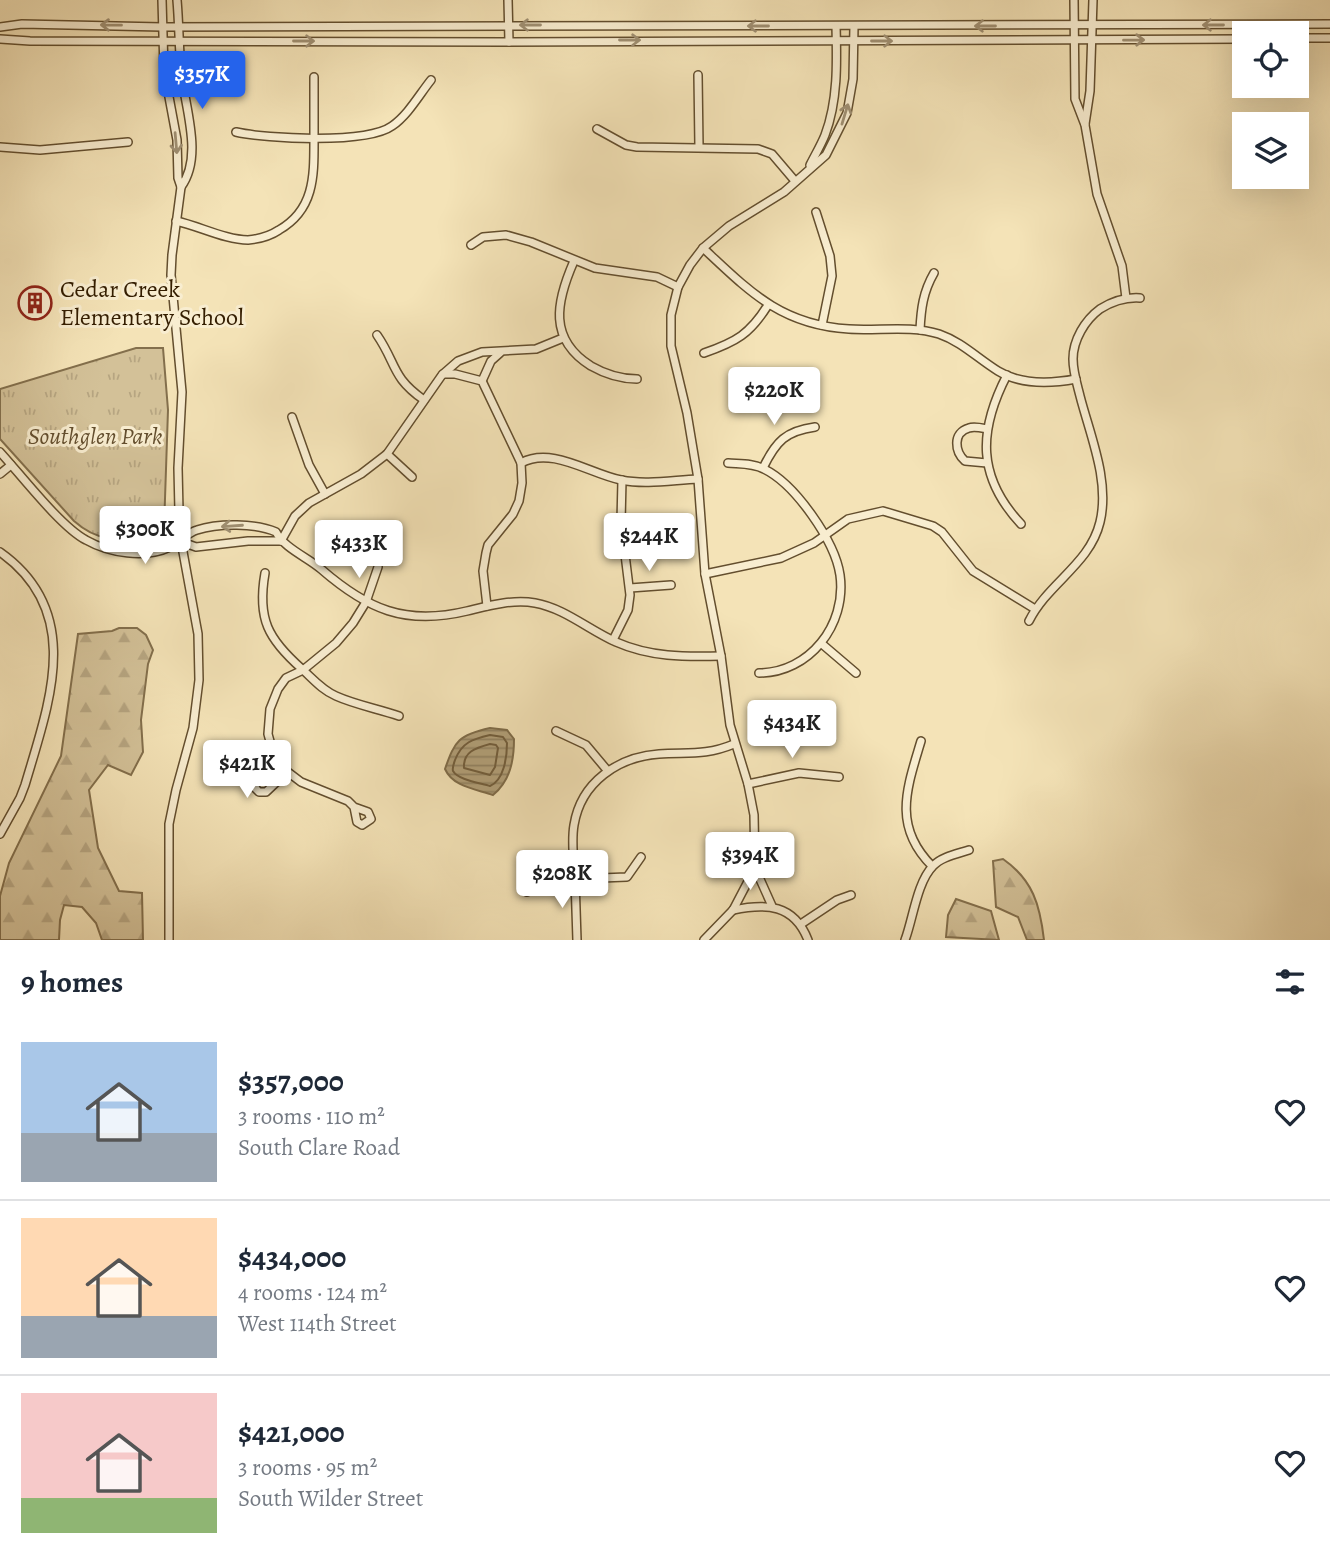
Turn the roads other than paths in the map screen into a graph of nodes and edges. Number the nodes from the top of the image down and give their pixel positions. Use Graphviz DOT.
graph roads {
  1 [pos="162,0"];
  2 [pos="177,0"];
  3 [pos="508,0"];
  4 [pos="1074,0"];
  5 [pos="1093,0"];
  6 [pos="1330,24"];
  7 [pos="509,25"];
  8 [pos="1074,25"];
  9 [pos="1093,25"];
  10 [pos="179,26"];
  11 [pos="836,26"];
  12 [pos="855,26"];
  13 [pos="0,27"];
  14 [pos="162,27"];
  15 [pos="1309,38"];
  16 [pos="1330,38"];
  17 [pos="0,39"];
  18 [pos="1232,39"];
  19 [pos="163,40"];
  20 [pos="180,40"];
  21 [pos="1074,40"];
  22 [pos="1093,40"];
  23 [pos="836,41"];
  24 [pos="854,41"];
  25 [pos="509,42"];
  26 [pos="698,75"];
  27 [pos="314,77"];
  28 [pos="431,80"];
  29 [pos="1085,125"];
  30 [pos="597,129"];
  31 [pos="236,132"];
  32 [pos="314,136"];
  33 [pos="128,142"];
  34 [pos="0,147"];
  35 [pos="699,147"];
  36 [pos="808,169"];
  37 [pos="795,181"];
  38 [pos="181,187"];
  39 [pos="816,212"];
  40 [pos="176,221"];
  41 [pos="471,245"];
  42 [pos="703,248"];
  43 [pos="574,261"];
  44 [pos="934,273"];
  45 [pos="678,287"];
  46 [pos="1126,298"];
  47 [pos="1140,298"];
  48 [pos="768,305"];
  49 [pos="822,325"];
  50 [pos="920,330"];
  51 [pos="377,334"];
  52 [pos="563,338"];
  53 [pos="500,352"];
  54 [pos="704,353"];
  55 [pos="442,374"];
  56 [pos="1007,375"];
  57 [pos="637,379"];
  58 [pos="1076,379"];
  59 [pos="482,381"];
  60 [pos="424,400"];
  61 [pos="292,417"];
  62 [pos="815,427"];
  63 [pos="987,429"];
  64 [pos="0,452"];
  65 [pos="387,454"];
  66 [pos="521,463"];
  67 [pos="728,463"];
  68 [pos="987,463"];
  69 [pos="11,464"];
  70 [pos="763,468"];
  71 [pos="0,474"];
  72 [pos="412,477"];
  73 [pos="698,479"];
  74 [pos="622,480"];
  75 [pos="325,494"];
  76 [pos="1021,524"];
  77 [pos="825,535"];
  78 [pos="181,541"];
  79 [pos="281,541"];
  80 [pos="109,548"];
  81 [pos="0,552"];
  82 [pos="378,566"];
  83 [pos="265,573"];
  84 [pos="705,574"];
  85 [pos="671,585"];
  86 [pos="630,589"];
  87 [pos="366,602"];
  88 [pos="487,606"];
  89 [pos="1035,608"];
  90 [pos="1029,621"];
  91 [pos="613,640"];
  92 [pos="822,644"];
  93 [pos="720,656"];
  94 [pos="303,670"];
  95 [pos="759,673"];
  96 [pos="856,673"];
  97 [pos="399,716"];
  98 [pos="556,731"];
  99 [pos="920,741"];
  100 [pos="734,744"];
  101 [pos="276,763"];
  102 [pos="607,770"];
  103 [pos="286,773"];
  104 [pos="839,777"];
  105 [pos="748,784"];
  106 [pos="354,807"];
  107 [pos="0,834"];
  108 [pos="969,850"];
  109 [pos="641,857"];
  110 [pos="932,866"];
  111 [pos="755,868"];
  112 [pos="575,879"];
  113 [pos="527,892"];
  114 [pos="851,895"];
  115 [pos="772,906"];
  116 [pos="733,910"];
  117 [pos="801,923"];
  118 [pos="908,939"];
  119 [pos="169,940"];
  120 [pos="577,940"];
  121 [pos="704,940"];
  122 [pos="808,940"];
  1 -- 14 [label="street"];
  2 -- 10 [label="street"];
  3 -- 7 [label="street"];
  4 -- 8 [label="street"];
  5 -- 9 [label="street"];
  6 -- 9 [label="street, one-way"];
  7 -- 10 [label="street"];
  11 -- 7 [label="street, one-way"];
  7 -- 25 [label="street"];
  8 -- 9 [label="street"];
  8 -- 12 [label="street, one-way"];
  8 -- 21 [label="street"];
  9 -- 22 [label="street"];
  10 -- 14 [label="street"];
  10 -- 20 [label="street"];
  11 -- 12 [label="street"];
  11 -- 23 [label="street"];
  12 -- 24 [label="street"];
  14 -- 13 [label="street, one-way"];
  14 -- 19 [label="street"];
  15 -- 16 [label="street"];
  17 -- 19 [label="street"];
  22 -- 18 [label="street, one-way"];
  19 -- 20 [label="street"];
  19 -- 38 [label="street, one-way"];
  20 -- 25 [label="street, one-way"];
  20 -- 38 [label="street"];
  21 -- 22 [label="street"];
  24 -- 21 [label="street, one-way"];
  21 -- 29 [label="street"];
  22 -- 29 [label="street"];
  23 -- 24 [label="street"];
  25 -- 23 [label="street, one-way"];
  23 -- 36 [label="street"];
  36 -- 24 [label="street, one-way"];
  26 -- 35 [label="street"];
  27 -- 32 [label="street"];
  28 -- 32 [label="street"];
  29 -- 46 [label="street"];
  30 -- 35 [label="street"];
  31 -- 32 [label="street"];
  32 -- 40 [label="street"];
  33 -- 34 [label="street"];
  35 -- 37 [label="street"];
  36 -- 37 [label="street"];
  37 -- 42 [label="street"];
  38 -- 40 [label="street"];
  39 -- 49 [label="street"];
  40 -- 78 [label="street"];
  41 -- 43 [label="street"];
  42 -- 45 [label="street"];
  42 -- 48 [label="street"];
  43 -- 45 [label="street"];
  43 -- 52 [label="street"];
  44 -- 50 [label="street"];
  45 -- 73 [label="street"];
  46 -- 47 [label="street"];
  46 -- 58 [label="street"];
  48 -- 49 [label="street"];
  48 -- 54 [label="street"];
  49 -- 50 [label="street"];
  50 -- 56 [label="street"];
  51 -- 60 [label="street"];
  52 -- 53 [label="street"];
  52 -- 57 [label="street"];
  53 -- 55 [label="street"];
  53 -- 59 [label="street"];
  55 -- 59 [label="street"];
  55 -- 60 [label="street"];
  56 -- 58 [label="street"];
  56 -- 63 [label="street"];
  58 -- 89 [label="street"];
  59 -- 66 [label="street"];
  60 -- 65 [label="street"];
  61 -- 75 [label="street"];
  62 -- 70 [label="street"];
  63 -- 68 [label="street"];
  63 -- 68 [label="street"];
  64 -- 69 [label="street"];
  65 -- 72 [label="street"];
  65 -- 75 [label="street"];
  66 -- 74 [label="street"];
  66 -- 88 [label="street"];
  67 -- 70 [label="street"];
  68 -- 76 [label="street"];
  69 -- 71 [label="street"];
  69 -- 80 [label="street"];
  70 -- 77 [label="street"];
  73 -- 74 [label="street"];
  73 -- 84 [label="street"];
  74 -- 86 [label="street"];
  75 -- 79 [label="street"];
  77 -- 84 [label="street"];
  77 -- 89 [label="street"];
  77 -- 92 [label="street"];
  78 -- 79 [label="street"];
  79 -- 78 [label="street, one-way"];
  78 -- 80 [label="street"];
  78 -- 80 [label="street"];
  78 -- 119 [label="street"];
  79 -- 87 [label="street"];
  81 -- 107 [label="street"];
  82 -- 87 [label="street"];
  83 -- 94 [label="street"];
  84 -- 93 [label="street"];
  85 -- 86 [label="street"];
  86 -- 91 [label="street"];
  87 -- 88 [label="street"];
  87 -- 94 [label="street"];
  88 -- 91 [label="street"];
  89 -- 90 [label="street"];
  91 -- 93 [label="street"];
  92 -- 95 [label="street"];
  92 -- 96 [label="street"];
  93 -- 100 [label="street"];
  94 -- 97 [label="street"];
  94 -- 101 [label="street"];
  98 -- 102 [label="street"];
  99 -- 110 [label="street"];
  100 -- 102 [label="street"];
  100 -- 105 [label="street"];
  101 -- 103 [label="street"];
  101 -- 103 [label="street"];
  102 -- 112 [label="street"];
  103 -- 106 [label="street"];
  104 -- 105 [label="street"];
  105 -- 111 [label="street"];
  108 -- 110 [label="street"];
  109 -- 112 [label="street"];
  110 -- 118 [label="street"];
  111 -- 115 [label="street"];
  111 -- 116 [label="street"];
  112 -- 113 [label="street"];
  112 -- 120 [label="street"];
  114 -- 117 [label="street"];
  115 -- 116 [label="street"];
  115 -- 117 [label="street"];
  116 -- 121 [label="street"];
  117 -- 122 [label="street"];
}
